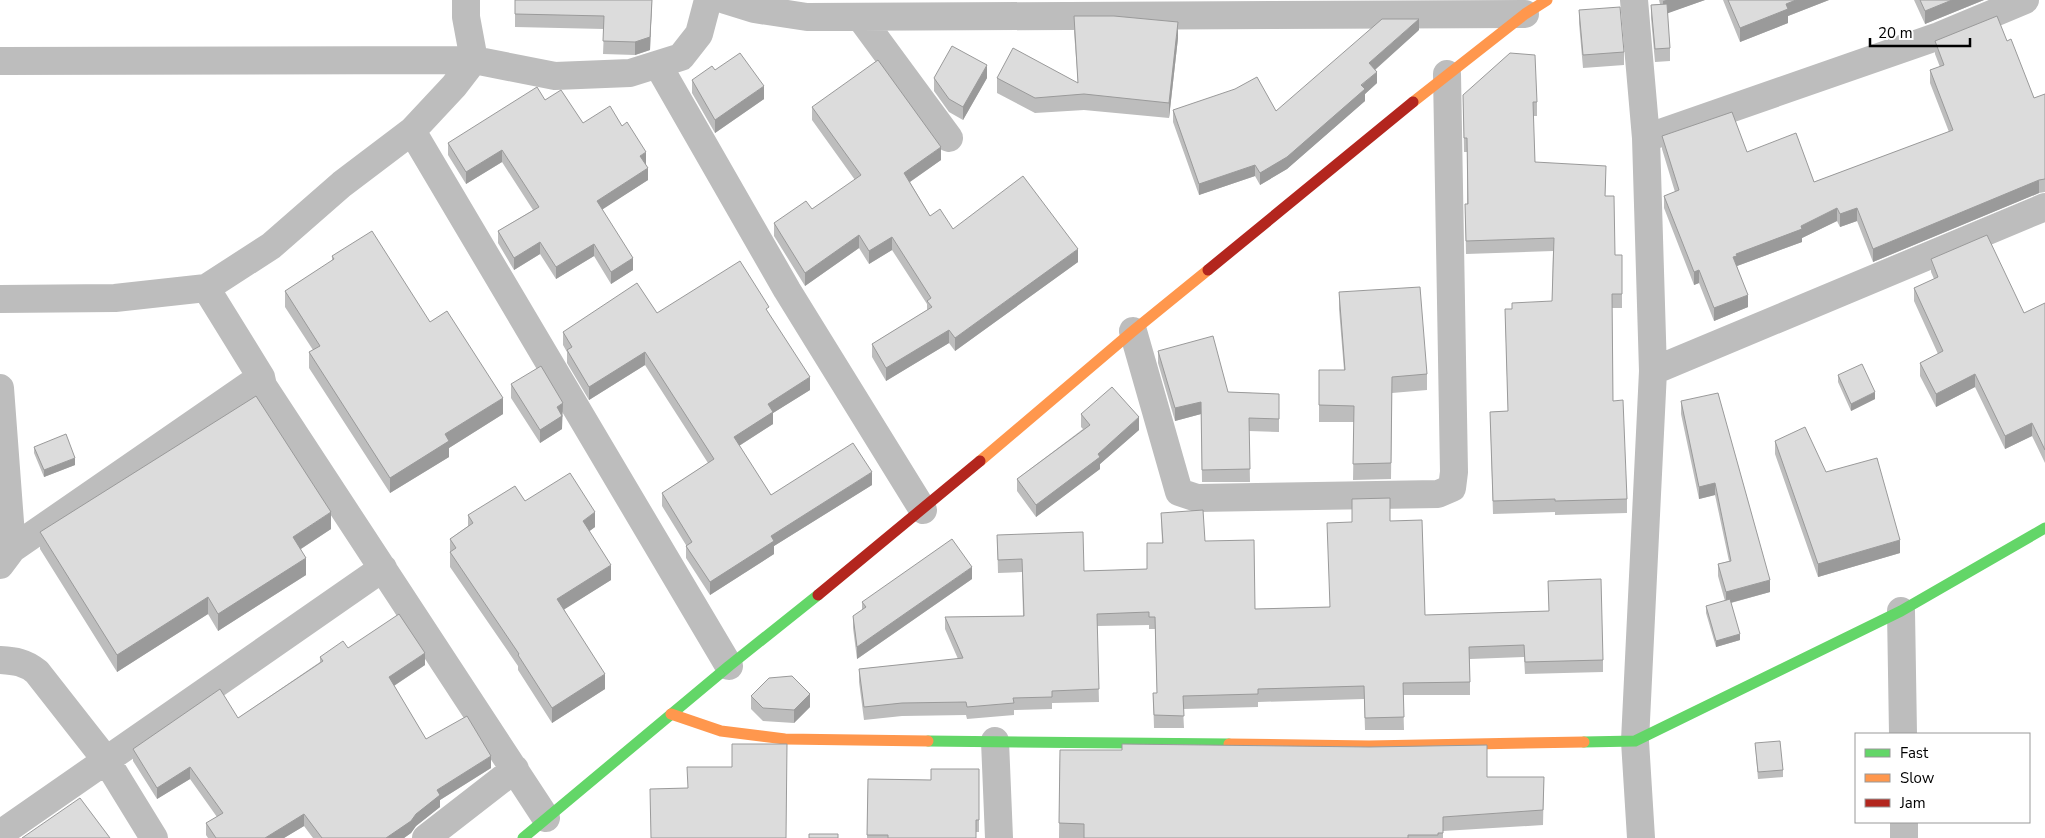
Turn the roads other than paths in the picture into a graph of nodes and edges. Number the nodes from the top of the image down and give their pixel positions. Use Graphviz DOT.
graph roads {
  1 [pos="466,0"];
  2 [pos="708,0"];
  3 [pos="725,0"];
  4 [pos="1548,0"];
  5 [pos="1634,0"];
  6 [pos="2025,0"];
  7 [pos="1524,14"];
  8 [pos="860,17"];
  9 [pos="474,60"];
  10 [pos="0,61"];
  11 [pos="658,65"];
  12 [pos="1447,74"];
  13 [pos="412,131"];
  14 [pos="949,138"];
  15 [pos="1646,138"];
  16 [pos="2045,207"];
  17 [pos="206,288"];
  18 [pos="0,299"];
  19 [pos="1133,332"];
  20 [pos="1653,371"];
  21 [pos="261,377"];
  22 [pos="0,388"];
  23 [pos="923,510"];
  24 [pos="2045,528"];
  25 [pos="6,557"];
  26 [pos="383,568"];
  27 [pos="1901,611"];
  28 [pos="0,660"];
  29 [pos="729,666"];
  30 [pos="671,714"];
  31 [pos="1903,733"];
  32 [pos="1635,740"];
  33 [pos="995,741"];
  34 [pos="106,760"];
  35 [pos="515,770"];
  36 [pos="546,818"];
  37 [pos="1904,823"];
  38 [pos="0,834"];
  39 [pos="154,838"];
  40 [pos="426,838"];
  41 [pos="522,838"];
  42 [pos="1000,838"];
  43 [pos="1641,838"];
  44 [pos="1904,838"];
  1 -- 9 [label="street"];
  2 -- 11 [label="street"];
  3 -- 8 [label="street"];
  4 -- 7 [label="street"];
  5 -- 15 [label="street"];
  6 -- 15 [label="street"];
  7 -- 8 [label="street"];
  7 -- 12 [label="street"];
  8 -- 14 [label="street"];
  9 -- 10 [label="street"];
  9 -- 11 [label="street"];
  9 -- 13 [label="street"];
  11 -- 23 [label="street"];
  12 -- 19 [label="street"];
  12 -- 19 [label="street"];
  13 -- 17 [label="street"];
  13 -- 29 [label="street"];
  15 -- 20 [label="street"];
  16 -- 20 [label="street"];
  17 -- 18 [label="street"];
  17 -- 21 [label="street"];
  19 -- 23 [label="street"];
  20 -- 32 [label="street"];
  21 -- 25 [label="street"];
  21 -- 26 [label="street"];
  22 -- 25 [label="street"];
  23 -- 29 [label="street"];
  24 -- 27 [label="street"];
  26 -- 34 [label="street"];
  26 -- 35 [label="street"];
  27 -- 31 [label="street"];
  27 -- 32 [label="street"];
  28 -- 34 [label="street"];
  29 -- 30 [label="street"];
  30 -- 33 [label="street"];
  30 -- 36 [label="street"];
  32 -- 33 [label="street"];
  32 -- 43 [label="street"];
  33 -- 42 [label="street"];
  34 -- 38 [label="street"];
  34 -- 39 [label="street"];
  35 -- 36 [label="street"];
  35 -- 40 [label="street"];
  36 -- 41 [label="street"];
  37 -- 44 [label="street"];
}
